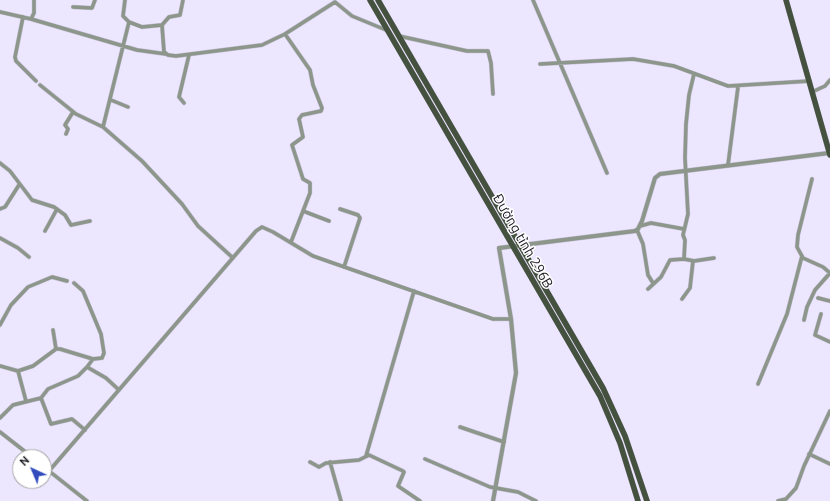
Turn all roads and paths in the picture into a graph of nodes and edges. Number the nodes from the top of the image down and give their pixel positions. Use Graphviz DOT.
graph roads {
  1 [pos="34,0"];
  2 [pos="95,0"];
  3 [pos="126,0"];
  4 [pos="182,0"];
  5 [pos="370,0"];
  6 [pos="378,0"];
  7 [pos="533,0"];
  8 [pos="786,0"];
  9 [pos="334,1"];
  10 [pos="73,7"];
  11 [pos="0,12"];
  12 [pos="23,17"];
  13 [pos="31,19"];
  14 [pos="129,22"];
  15 [pos="162,25"];
  16 [pos="387,30"];
  17 [pos="285,34"];
  18 [pos="400,36"];
  19 [pos="124,45"];
  20 [pos="166,54"];
  21 [pos="189,55"];
  22 [pos="560,62"];
  23 [pos="540,64"];
  24 [pos="694,74"];
  25 [pos="830,80"];
  26 [pos="36,81"];
  27 [pos="810,81"];
  28 [pos="40,85"];
  29 [pos="828,85"];
  30 [pos="738,87"];
  31 [pos="812,92"];
  32 [pos="493,94"];
  33 [pos="111,100"];
  34 [pos="184,103"];
  35 [pos="128,108"];
  36 [pos="73,112"];
  37 [pos="103,127"];
  38 [pos="66,134"];
  39 [pos="830,154"];
  40 [pos="0,163"];
  41 [pos="728,165"];
  42 [pos="686,170"];
  43 [pos="607,173"];
  44 [pos="812,178"];
  45 [pos="19,184"];
  46 [pos="0,209"];
  47 [pos="57,209"];
  48 [pos="340,209"];
  49 [pos="303,211"];
  50 [pos="90,221"];
  51 [pos="329,221"];
  52 [pos="639,228"];
  53 [pos="684,229"];
  54 [pos="45,231"];
  55 [pos="0,238"];
  56 [pos="291,242"];
  57 [pos="520,246"];
  58 [pos="513,247"];
  59 [pos="802,256"];
  60 [pos="29,257"];
  61 [pos="233,258"];
  62 [pos="714,258"];
  63 [pos="684,259"];
  64 [pos="693,261"];
  65 [pos="344,266"];
  66 [pos="830,273"];
  67 [pos="67,281"];
  68 [pos="74,283"];
  69 [pos="653,283"];
  70 [pos="648,289"];
  71 [pos="414,291"];
  72 [pos="818,298"];
  73 [pos="682,299"];
  74 [pos="830,301"];
  75 [pos="821,314"];
  76 [pos="511,319"];
  77 [pos="804,320"];
  78 [pos="0,325"];
  79 [pos="54,330"];
  80 [pos="830,342"];
  81 [pos="56,349"];
  82 [pos="93,359"];
  83 [pos="0,366"];
  84 [pos="87,368"];
  85 [pos="18,371"];
  86 [pos="758,384"];
  87 [pos="119,390"];
  88 [pos="41,398"];
  89 [pos="26,401"];
  90 [pos="830,412"];
  91 [pos="0,418"];
  92 [pos="460,427"];
  93 [pos="85,430"];
  94 [pos="0,432"];
  95 [pos="504,442"];
  96 [pos="22,449"];
  97 [pos="809,454"];
  98 [pos="366,456"];
  99 [pos="425,459"];
  100 [pos="310,462"];
  101 [pos="330,462"];
  102 [pos="830,464"];
  103 [pos="52,468"];
  104 [pos="52,473"];
  105 [pos="495,488"];
  106 [pos="87,501"];
  107 [pos="341,501"];
  108 [pos="420,501"];
  109 [pos="493,501"];
  110 [pos="536,501"];
  111 [pos="638,501"];
  112 [pos="646,501"];
  113 [pos="778,501"];
  1 -- 13 [label="street"];
  2 -- 10 [label="street"];
  3 -- 14 [label="street"];
  4 -- 15 [label="street"];
  5 -- 16 [label="main road, Đường tỉnh 296B"];
  6 -- 18 [label="main road, Đường tỉnh 296B"];
  7 -- 22 [label="street"];
  8 -- 27 [label="main road"];
  9 -- 16 [label="street"];
  9 -- 17 [label="street"];
  11 -- 12 [label="street"];
  12 -- 13 [label="street"];
  12 -- 26 [label="street"];
  13 -- 19 [label="street"];
  14 -- 15 [label="street"];
  14 -- 19 [label="street"];
  15 -- 20 [label="street"];
  16 -- 58 [label="main road, Đường tỉnh 296B"];
  17 -- 21 [label="street"];
  17 -- 49 [label="street"];
  18 -- 32 [label="street"];
  18 -- 57 [label="main road, Đường tỉnh 296B"];
  19 -- 20 [label="street"];
  19 -- 33 [label="street"];
  20 -- 21 [label="street"];
  21 -- 34 [label="street"];
  22 -- 23 [label="street"];
  22 -- 24 [label="street"];
  22 -- 43 [label="street"];
  24 -- 30 [label="street"];
  24 -- 42 [label="street"];
  25 -- 29 [label="street"];
  27 -- 30 [label="street"];
  27 -- 31 [label="main road"];
  28 -- 36 [label="street"];
  29 -- 31 [label="street"];
  30 -- 41 [label="street"];
  31 -- 39 [label="main road"];
  33 -- 35 [label="street"];
  33 -- 37 [label="street"];
  36 -- 37 [label="street"];
  36 -- 38 [label="street"];
  37 -- 61 [label="street"];
  39 -- 41 [label="street"];
  40 -- 45 [label="street"];
  41 -- 42 [label="street"];
  42 -- 52 [label="street"];
  42 -- 53 [label="street"];
  44 -- 59 [label="street"];
  45 -- 46 [label="street"];
  45 -- 47 [label="street"];
  47 -- 50 [label="street"];
  47 -- 54 [label="street"];
  48 -- 65 [label="street"];
  49 -- 51 [label="street"];
  49 -- 56 [label="street"];
  52 -- 53 [label="street"];
  52 -- 57 [label="street"];
  52 -- 69 [label="street"];
  53 -- 63 [label="street"];
  55 -- 60 [label="street"];
  56 -- 61 [label="street"];
  56 -- 65 [label="street"];
  57 -- 58 [label="street"];
  57 -- 112 [label="main road, Đường tỉnh 296B"];
  58 -- 76 [label="street"];
  58 -- 111 [label="main road, Đường tỉnh 296B"];
  59 -- 66 [label="street"];
  59 -- 86 [label="street"];
  61 -- 87 [label="street"];
  62 -- 64 [label="street"];
  63 -- 64 [label="street"];
  63 -- 69 [label="street"];
  64 -- 73 [label="street"];
  65 -- 71 [label="street"];
  66 -- 77 [label="street"];
  67 -- 78 [label="street"];
  68 -- 82 [label="street"];
  69 -- 70 [label="street"];
  71 -- 76 [label="street"];
  71 -- 98 [label="street"];
  72 -- 74 [label="street"];
  75 -- 80 [label="street"];
  76 -- 95 [label="street"];
  79 -- 81 [label="street"];
  81 -- 82 [label="street"];
  81 -- 85 [label="street"];
  82 -- 84 [label="street"];
  83 -- 85 [label="street"];
  84 -- 87 [label="street"];
  84 -- 88 [label="street"];
  85 -- 89 [label="street"];
  87 -- 93 [label="street"];
  88 -- 89 [label="street"];
  88 -- 93 [label="street"];
  89 -- 91 [label="street"];
  90 -- 97 [label="street"];
  92 -- 95 [label="street"];
  93 -- 103 [label="street"];
  94 -- 96 [label="street"];
  95 -- 105 [label="street"];
  97 -- 102 [label="street"];
  97 -- 113 [label="street"];
  98 -- 101 [label="street"];
  98 -- 108 [label="street"];
  99 -- 105 [label="street"];
  100 -- 101 [label="street"];
  101 -- 107 [label="street"];
  104 -- 106 [label="street"];
  105 -- 109 [label="street"];
  105 -- 110 [label="street"];
}
